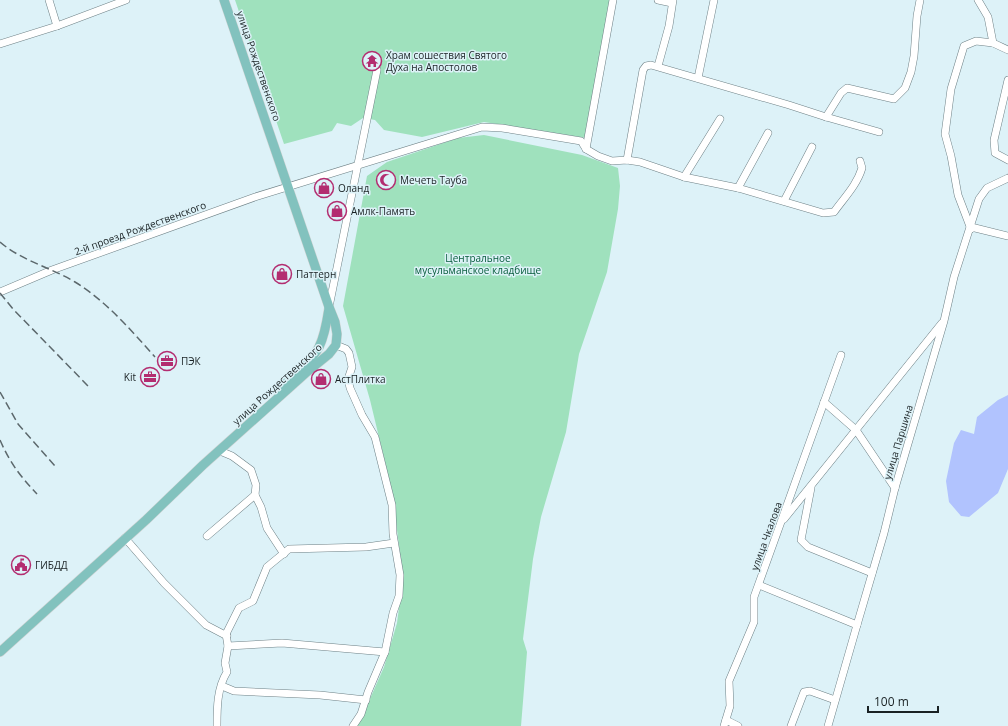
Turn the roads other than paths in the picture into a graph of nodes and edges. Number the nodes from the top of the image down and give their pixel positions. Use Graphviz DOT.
graph roads {
  1 [pos="49,0"];
  2 [pos="126,0"];
  3 [pos="224,0"];
  4 [pos="613,0"];
  5 [pos="658,0"];
  6 [pos="714,0"];
  7 [pos="920,0"];
  8 [pos="978,0"];
  9 [pos="672,2"];
  10 [pos="57,26"];
  11 [pos="993,42"];
  12 [pos="0,44"];
  13 [pos="1008,50"];
  14 [pos="658,66"];
  15 [pos="377,70"];
  16 [pos="698,78"];
  17 [pos="1008,80"];
  18 [pos="826,117"];
  19 [pos="720,119"];
  20 [pos="879,132"];
  21 [pos="768,133"];
  22 [pos="812,147"];
  23 [pos="586,149"];
  24 [pos="627,160"];
  25 [pos="1008,160"];
  26 [pos="860,162"];
  27 [pos="358,166"];
  28 [pos="684,177"];
  29 [pos="1008,178"];
  30 [pos="289,187"];
  31 [pos="738,188"];
  32 [pos="784,201"];
  33 [pos="971,228"];
  34 [pos="1008,236"];
  35 [pos="0,292"];
  36 [pos="329,307"];
  37 [pos="944,321"];
  38 [pos="320,344"];
  39 [pos="336,346"];
  40 [pos="329,354"];
  41 [pos="841,355"];
  42 [pos="824,402"];
  43 [pos="856,430"];
  44 [pos="220,451"];
  45 [pos="203,465"];
  46 [pos="811,486"];
  47 [pos="895,488"];
  48 [pos="255,494"];
  49 [pos="780,524"];
  50 [pos="207,536"];
  51 [pos="126,538"];
  52 [pos="394,543"];
  53 [pos="284,554"];
  54 [pos="872,573"];
  55 [pos="759,585"];
  56 [pos="856,625"];
  57 [pos="227,636"];
  58 [pos="228,646"];
  59 [pos="0,652"];
  60 [pos="386,652"];
  61 [pos="222,686"];
  62 [pos="366,700"];
  63 [pos="835,700"];
  64 [pos="725,723"];
  65 [pos="217,726"];
  66 [pos="353,726"];
  67 [pos="738,726"];
  68 [pos="791,726"];
  69 [pos="828,726"];
  1 -- 10 [label="street"];
  2 -- 10 [label="street"];
  3 -- 30 [label="main road, улица Рождественского"];
  4 -- 23 [label="street"];
  5 -- 9 [label="street"];
  6 -- 16 [label="street"];
  7 -- 18 [label="street"];
  8 -- 11 [label="street"];
  9 -- 14 [label="street"];
  10 -- 12 [label="street"];
  11 -- 13 [label="street"];
  11 -- 33 [label="street"];
  14 -- 16 [label="street"];
  14 -- 24 [label="street"];
  15 -- 27 [label="street"];
  16 -- 18 [label="street"];
  17 -- 25 [label="street"];
  18 -- 20 [label="street"];
  19 -- 28 [label="street"];
  21 -- 31 [label="street"];
  22 -- 32 [label="street"];
  23 -- 24 [label="street"];
  23 -- 27 [label="street, 2-й проезд Рождественского"];
  24 -- 28 [label="street"];
  26 -- 32 [label="street"];
  27 -- 30 [label="street, 2-й проезд Рождественского"];
  27 -- 36 [label="street"];
  28 -- 31 [label="street"];
  29 -- 33 [label="street, улица Паршина"];
  30 -- 35 [label="street, 2-й проезд Рождественского"];
  30 -- 36 [label="main road, улица Рождественского"];
  31 -- 32 [label="street"];
  33 -- 34 [label="street"];
  33 -- 37 [label="street, улица Паршина"];
  36 -- 38 [label="main road"];
  36 -- 39 [label="main road, улица Рождественского"];
  37 -- 43 [label="street"];
  37 -- 47 [label="street, улица Паршина"];
  38 -- 39 [label="main road"];
  38 -- 40 [label="main road"];
  38 -- 45 [label="main road"];
  39 -- 40 [label="main road, улица Рождественского"];
  39 -- 52 [label="street"];
  40 -- 44 [label="main road, улица Рождественского"];
  41 -- 42 [label="street, улица Чкалова"];
  42 -- 43 [label="street"];
  42 -- 49 [label="street, улица Чкалова"];
  43 -- 46 [label="street"];
  43 -- 47 [label="street"];
  44 -- 45 [label="main road, улица Рождественского"];
  44 -- 48 [label="street"];
  45 -- 51 [label="main road, улица Рождественского"];
  46 -- 49 [label="street"];
  46 -- 54 [label="street"];
  47 -- 54 [label="street, улица Паршина"];
  48 -- 50 [label="street"];
  48 -- 53 [label="street"];
  49 -- 55 [label="street, улица Чкалова"];
  51 -- 57 [label="street"];
  51 -- 59 [label="main road, улица Рождественского"];
  52 -- 53 [label="street"];
  52 -- 60 [label="street"];
  53 -- 57 [label="street"];
  54 -- 56 [label="street, улица Паршина"];
  55 -- 56 [label="street"];
  55 -- 64 [label="street, улица Чкалова"];
  56 -- 63 [label="street, улица Паршина"];
  57 -- 58 [label="street"];
  58 -- 60 [label="street"];
  58 -- 61 [label="street"];
  60 -- 62 [label="street"];
  61 -- 62 [label="street"];
  61 -- 65 [label="street"];
  62 -- 66 [label="street"];
  63 -- 68 [label="street"];
  63 -- 69 [label="street, улица Паршина"];
  64 -- 67 [label="street"];
}
